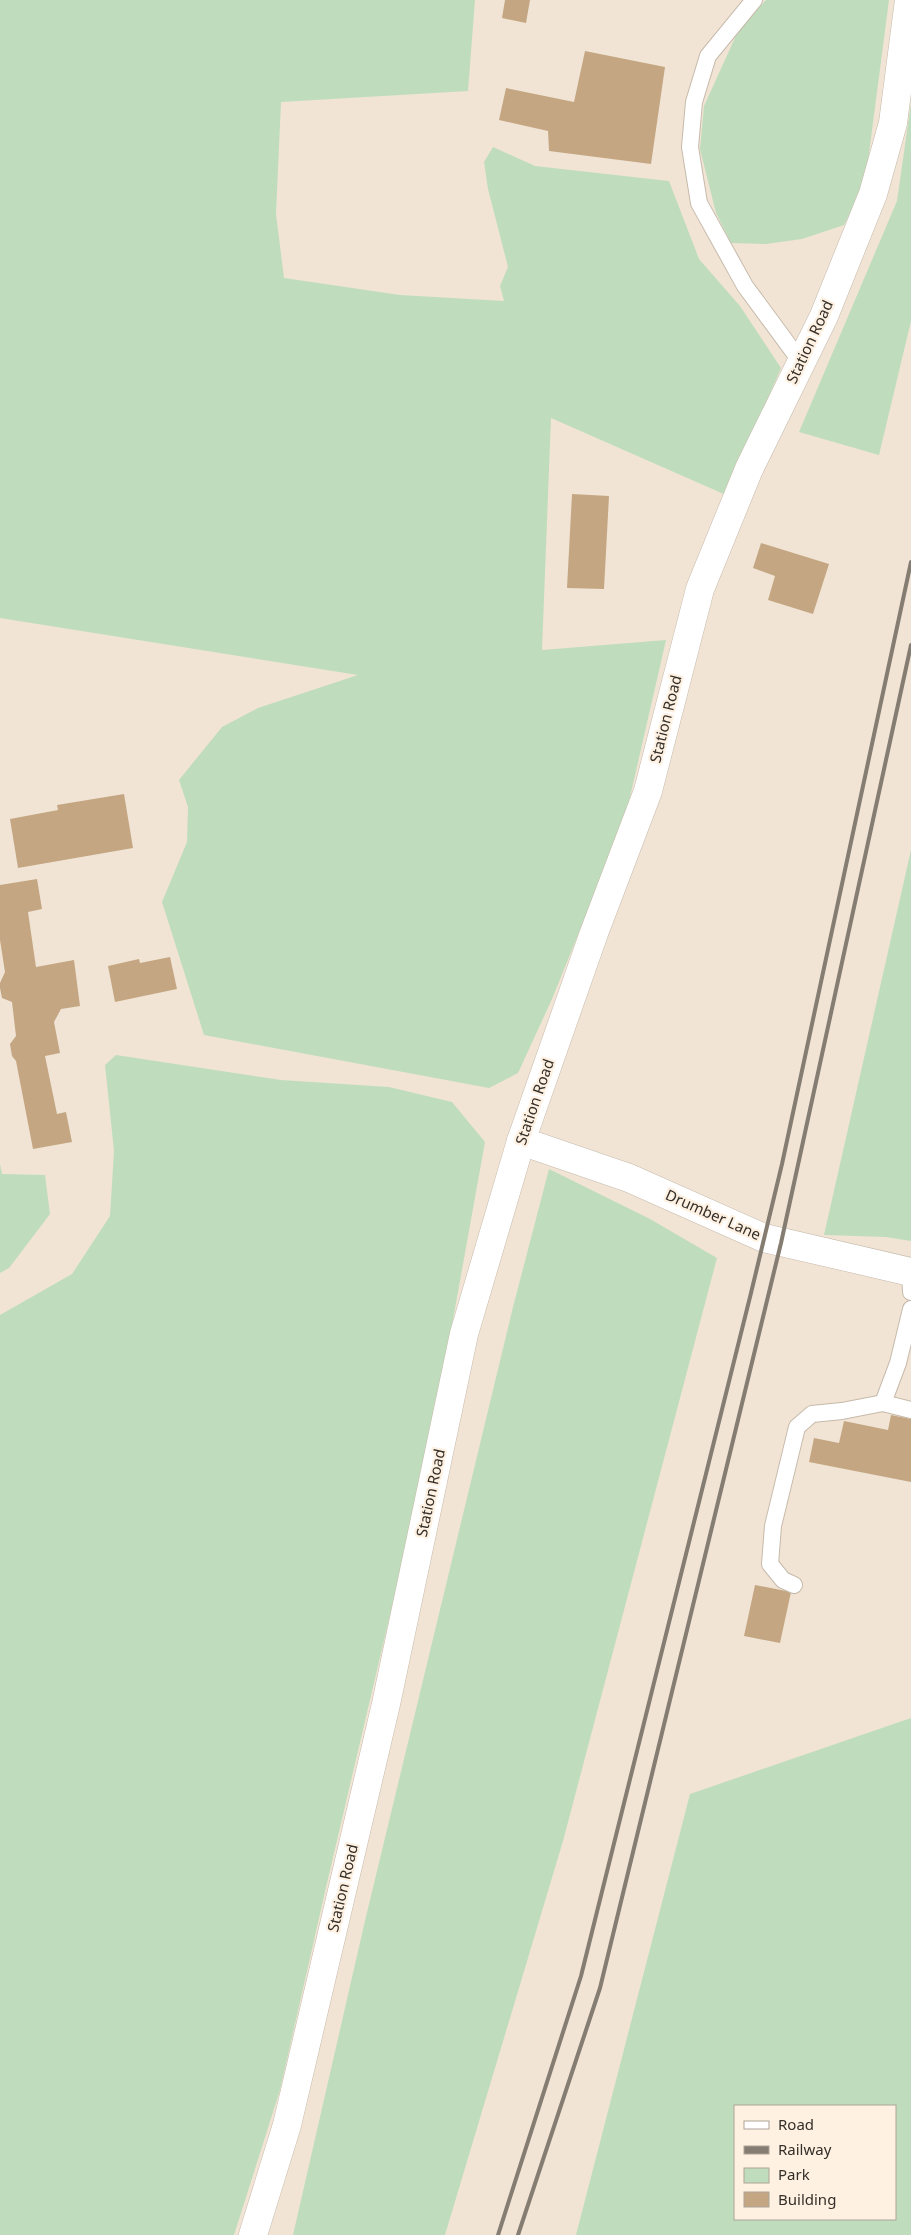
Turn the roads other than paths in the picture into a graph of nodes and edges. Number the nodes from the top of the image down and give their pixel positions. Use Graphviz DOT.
graph roads {
  1 [pos="754,0"];
  2 [pos="908,0"];
  3 [pos="801,362"];
  4 [pos="521,1141"];
  5 [pos="911,1278"];
  6 [pos="911,1309"];
  7 [pos="883,1403"];
  8 [pos="911,1410"];
  9 [pos="794,1585"];
  10 [pos="253,2235"];
  1 -- 3 [label="lane"];
  2 -- 3 [label="street, Station Road"];
  3 -- 4 [label="street, Station Road"];
  4 -- 5 [label="street, Drumber Lane"];
  4 -- 10 [label="street, Station Road"];
  6 -- 7 [label="lane"];
  7 -- 8 [label="lane"];
  7 -- 9 [label="lane"];
}
